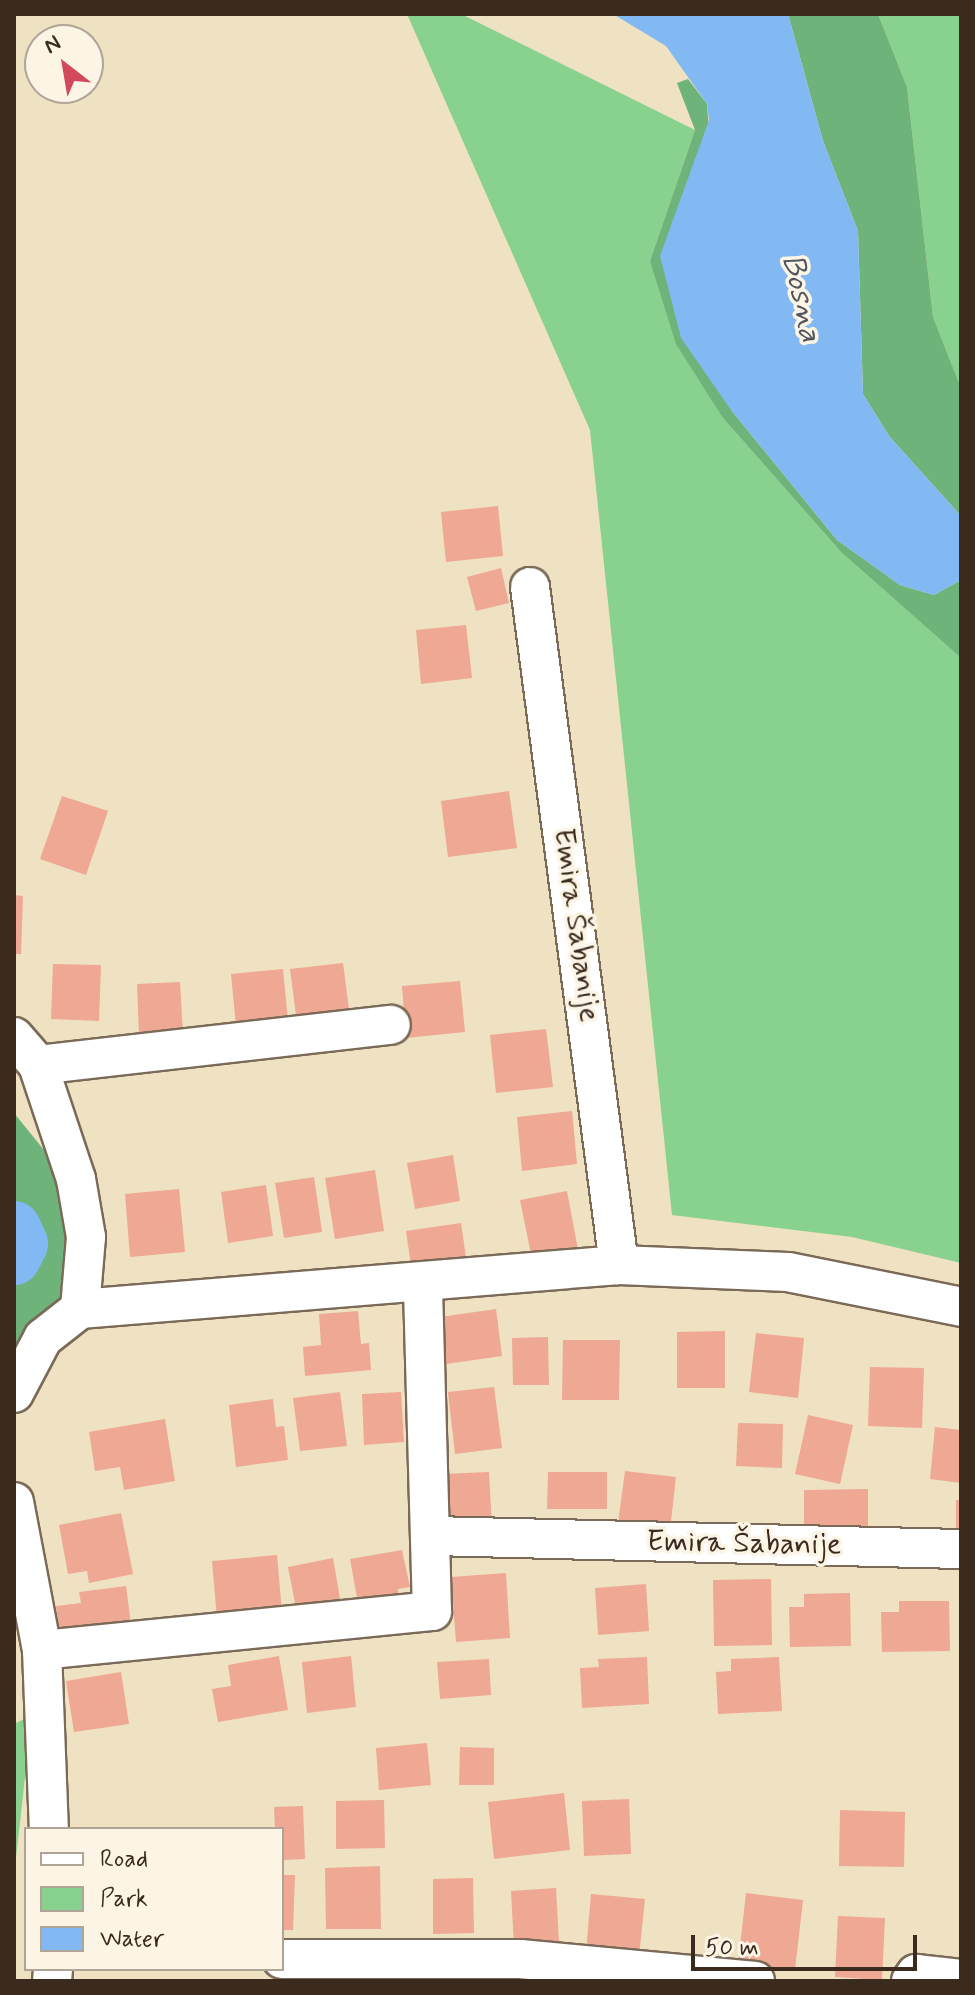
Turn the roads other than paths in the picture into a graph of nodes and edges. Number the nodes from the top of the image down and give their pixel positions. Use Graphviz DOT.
graph roads {
  1 [pos="530,587"];
  2 [pos="391,1025"];
  3 [pos="26,1051"];
  4 [pos="619,1265"];
  5 [pos="423,1282"];
  6 [pos="961,1307"];
  7 [pos="80,1309"];
  8 [pos="14,1393"];
  9 [pos="14,1502"];
  10 [pos="432,1536"];
  11 [pos="961,1549"];
  12 [pos="42,1650"];
  13 [pos="49,1827"];
  14 [pos="284,1959"];
  15 [pos="520,1970"];
  16 [pos="961,1979"];
  17 [pos="755,1981"];
  18 [pos="911,1981"];
  1 -- 4 [label="street, Emira Šabanije"];
  2 -- 3 [label="street"];
  3 -- 7 [label="street"];
  4 -- 5 [label="street"];
  4 -- 6 [label="street"];
  5 -- 7 [label="street"];
  5 -- 10 [label="street"];
  7 -- 8 [label="street"];
  9 -- 12 [label="street"];
  10 -- 11 [label="street, Emira Šabanije"];
  10 -- 12 [label="street"];
  12 -- 13 [label="street"];
  14 -- 15 [label="street"];
  15 -- 17 [label="street"];
  16 -- 18 [label="street"];
}
